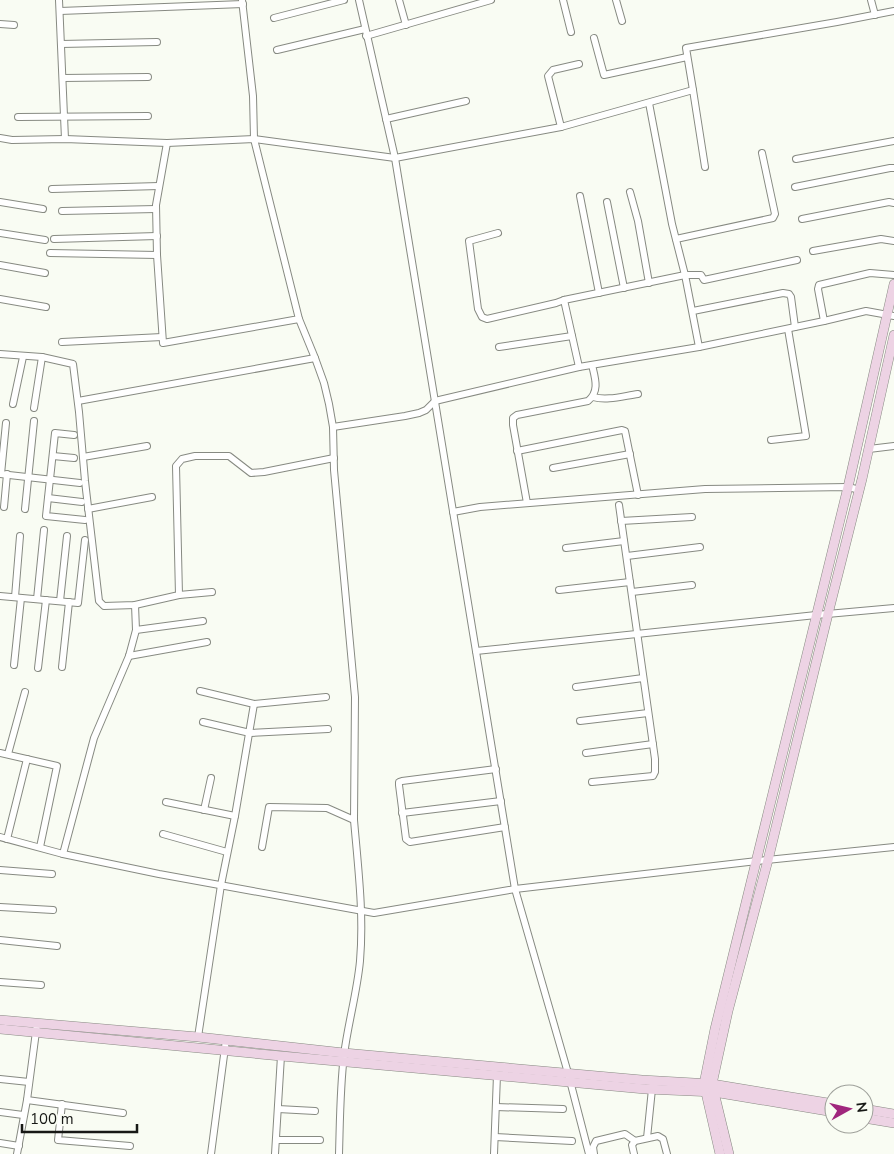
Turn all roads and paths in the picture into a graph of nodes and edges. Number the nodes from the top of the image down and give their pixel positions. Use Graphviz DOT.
graph roads {
  1 [pos="60,0"];
  2 [pos="344,0"];
  3 [pos="359,0"];
  4 [pos="398,0"];
  5 [pos="491,0"];
  6 [pos="562,0"];
  7 [pos="616,0"];
  8 [pos="871,0"];
  9 [pos="243,2"];
  10 [pos="159,3"];
  11 [pos="60,10"];
  12 [pos="894,11"];
  13 [pos="875,15"];
  14 [pos="274,18"];
  15 [pos="622,21"];
  16 [pos="0,24"];
  17 [pos="14,25"];
  18 [pos="406,25"];
  19 [pos="366,32"];
  20 [pos="571,32"];
  21 [pos="594,38"];
  22 [pos="157,42"];
  23 [pos="61,44"];
  24 [pos="277,50"];
  25 [pos="687,57"];
  26 [pos="578,64"];
  27 [pos="148,77"];
  28 [pos="63,78"];
  29 [pos="693,90"];
  30 [pos="466,101"];
  31 [pos="649,103"];
  32 [pos="148,116"];
  33 [pos="18,117"];
  34 [pos="64,117"];
  35 [pos="386,120"];
  36 [pos="561,127"];
  37 [pos="0,138"];
  38 [pos="254,139"];
  39 [pos="65,140"];
  40 [pos="894,141"];
  41 [pos="167,143"];
  42 [pos="762,154"];
  43 [pos="395,158"];
  44 [pos="796,158"];
  45 [pos="706,168"];
  46 [pos="894,168"];
  47 [pos="159,186"];
  48 [pos="795,187"];
  49 [pos="52,189"];
  50 [pos="630,192"];
  51 [pos="580,196"];
  52 [pos="0,202"];
  53 [pos="607,202"];
  54 [pos="894,203"];
  55 [pos="43,209"];
  56 [pos="156,209"];
  57 [pos="62,212"];
  58 [pos="802,219"];
  59 [pos="0,233"];
  60 [pos="498,233"];
  61 [pos="157,236"];
  62 [pos="54,239"];
  63 [pos="676,239"];
  64 [pos="45,240"];
  65 [pos="894,241"];
  66 [pos="813,251"];
  67 [pos="50,253"];
  68 [pos="157,255"];
  69 [pos="797,260"];
  70 [pos="0,265"];
  71 [pos="45,273"];
  72 [pos="685,275"];
  73 [pos="894,275"];
  74 [pos="649,283"];
  75 [pos="894,284"];
  76 [pos="624,288"];
  77 [pos="599,293"];
  78 [pos="0,299"];
  79 [pos="564,300"];
  80 [pos="46,307"];
  81 [pos="693,311"];
  82 [pos="891,315"];
  83 [pos="298,319"];
  84 [pos="824,322"];
  85 [pos="795,327"];
  86 [pos="788,329"];
  87 [pos="894,335"];
  88 [pos="572,336"];
  89 [pos="162,337"];
  90 [pos="62,342"];
  91 [pos="499,347"];
  92 [pos="699,347"];
  93 [pos="0,354"];
  94 [pos="23,357"];
  95 [pos="42,357"];
  96 [pos="315,358"];
  97 [pos="891,362"];
  98 [pos="592,365"];
  99 [pos="579,367"];
  100 [pos="638,394"];
  101 [pos="593,397"];
  102 [pos="78,401"];
  103 [pos="435,401"];
  104 [pos="13,404"];
  105 [pos="34,408"];
  106 [pos="34,421"];
  107 [pos="6,423"];
  108 [pos="333,427"];
  109 [pos="74,435"];
  110 [pos="771,440"];
  111 [pos="147,446"];
  112 [pos="894,446"];
  113 [pos="869,449"];
  114 [pos="517,451"];
  115 [pos="630,454"];
  116 [pos="52,456"];
  117 [pos="83,457"];
  118 [pos="74,458"];
  119 [pos="334,458"];
  120 [pos="553,468"];
  121 [pos="3,474"];
  122 [pos="28,477"];
  123 [pos="50,480"];
  124 [pos="80,483"];
  125 [pos="848,486"];
  126 [pos="860,490"];
  127 [pos="638,495"];
  128 [pos="152,497"];
  129 [pos="48,498"];
  130 [pos="82,502"];
  131 [pos="526,504"];
  132 [pos="619,505"];
  133 [pos="4,507"];
  134 [pos="88,509"];
  135 [pos="26,510"];
  136 [pos="453,512"];
  137 [pos="692,517"];
  138 [pos="85,520"];
  139 [pos="621,521"];
  140 [pos="44,530"];
  141 [pos="20,536"];
  142 [pos="67,536"];
  143 [pos="85,540"];
  144 [pos="624,541"];
  145 [pos="700,547"];
  146 [pos="566,548"];
  147 [pos="626,556"];
  148 [pos="630,582"];
  149 [pos="692,585"];
  150 [pos="559,590"];
  151 [pos="212,592"];
  152 [pos="632,592"];
  153 [pos="178,595"];
  154 [pos="0,596"];
  155 [pos="18,597"];
  156 [pos="37,599"];
  157 [pos="46,600"];
  158 [pos="60,601"];
  159 [pos="69,602"];
  160 [pos="135,605"];
  161 [pos="894,608"];
  162 [pos="828,614"];
  163 [pos="816,615"];
  164 [pos="203,621"];
  165 [pos="136,630"];
  166 [pos="638,635"];
  167 [pos="207,642"];
  168 [pos="476,651"];
  169 [pos="129,656"];
  170 [pos="14,665"];
  171 [pos="62,667"];
  172 [pos="38,668"];
  173 [pos="643,678"];
  174 [pos="576,687"];
  175 [pos="200,691"];
  176 [pos="24,692"];
  177 [pos="326,697"];
  178 [pos="254,704"];
  179 [pos="648,713"];
  180 [pos="580,721"];
  181 [pos="203,722"];
  182 [pos="328,729"];
  183 [pos="250,733"];
  184 [pos="653,744"];
  185 [pos="0,753"];
  186 [pos="586,753"];
  187 [pos="8,754"];
  188 [pos="26,759"];
  189 [pos="496,769"];
  190 [pos="211,778"];
  191 [pos="592,782"];
  192 [pos="501,801"];
  193 [pos="166,802"];
  194 [pos="204,810"];
  195 [pos="402,812"];
  196 [pos="235,816"];
  197 [pos="354,820"];
  198 [pos="505,828"];
  199 [pos="163,834"];
  200 [pos="3,838"];
  201 [pos="262,846"];
  202 [pos="40,847"];
  203 [pos="894,847"];
  204 [pos="228,852"];
  205 [pos="63,854"];
  206 [pos="768,860"];
  207 [pos="756,861"];
  208 [pos="0,870"];
  209 [pos="52,874"];
  210 [pos="221,885"];
  211 [pos="515,889"];
  212 [pos="0,907"];
  213 [pos="53,910"];
  214 [pos="362,912"];
  215 [pos="0,940"];
  216 [pos="57,946"];
  217 [pos="0,982"];
  218 [pos="41,985"];
  219 [pos="0,1020"];
  220 [pos="36,1028"];
  221 [pos="0,1029"];
  222 [pos="198,1037"];
  223 [pos="226,1040"];
  224 [pos="225,1050"];
  225 [pos="281,1056"];
  226 [pos="344,1057"];
  227 [pos="497,1075"];
  228 [pos="569,1077"];
  229 [pos="0,1079"];
  230 [pos="29,1082"];
  231 [pos="709,1088"];
  232 [pos="652,1089"];
  233 [pos="27,1100"];
  234 [pos="824,1103"];
  235 [pos="62,1104"];
  236 [pos="496,1107"];
  237 [pos="563,1108"];
  238 [pos="278,1109"];
  239 [pos="824,1110"];
  240 [pos="315,1111"];
  241 [pos="874,1111"];
  242 [pos="0,1112"];
  243 [pos="123,1113"];
  244 [pos="24,1114"];
  245 [pos="894,1114"];
  246 [pos="874,1120"];
  247 [pos="894,1123"];
  248 [pos="495,1137"];
  249 [pos="647,1138"];
  250 [pos="276,1140"];
  251 [pos="320,1140"];
  252 [pos="572,1141"];
  253 [pos="635,1141"];
  254 [pos="0,1143"];
  255 [pos="18,1146"];
  256 [pos="130,1146"];
  257 [pos="18,1154"];
  258 [pos="211,1154"];
  259 [pos="275,1154"];
  260 [pos="340,1154"];
  261 [pos="494,1154"];
  262 [pos="589,1154"];
  263 [pos="594,1154"];
  264 [pos="634,1154"];
  265 [pos="667,1154"];
  266 [pos="720,1154"];
  267 [pos="730,1154"];
  1 -- 11 [label="street"];
  2 -- 14 [label="street"];
  3 -- 19 [label="street"];
  4 -- 18 [label="street"];
  5 -- 18 [label="street"];
  6 -- 20 [label="street"];
  7 -- 15 [label="street"];
  8 -- 13 [label="street"];
  9 -- 10 [label="street"];
  9 -- 38 [label="street"];
  10 -- 11 [label="street"];
  11 -- 23 [label="street"];
  12 -- 13 [label="street"];
  13 -- 25 [label="street"];
  16 -- 17 [label="street"];
  18 -- 19 [label="street"];
  19 -- 24 [label="street"];
  19 -- 35 [label="street"];
  21 -- 25 [label="street"];
  22 -- 23 [label="street"];
  23 -- 28 [label="street"];
  25 -- 29 [label="street"];
  26 -- 36 [label="street"];
  27 -- 28 [label="street"];
  28 -- 34 [label="street"];
  29 -- 31 [label="street"];
  29 -- 45 [label="street"];
  30 -- 35 [label="street"];
  31 -- 36 [label="street"];
  31 -- 63 [label="street"];
  32 -- 34 [label="street"];
  33 -- 34 [label="street"];
  34 -- 39 [label="street"];
  35 -- 43 [label="street"];
  36 -- 43 [label="street"];
  37 -- 39 [label="street"];
  38 -- 41 [label="street"];
  38 -- 43 [label="street"];
  38 -- 83 [label="street"];
  39 -- 41 [label="street"];
  40 -- 44 [label="street"];
  41 -- 47 [label="street"];
  42 -- 63 [label="street"];
  43 -- 103 [label="street"];
  46 -- 48 [label="street"];
  47 -- 49 [label="street"];
  47 -- 56 [label="street"];
  50 -- 74 [label="street"];
  51 -- 77 [label="street"];
  52 -- 55 [label="street"];
  53 -- 76 [label="street"];
  54 -- 58 [label="street"];
  56 -- 57 [label="street"];
  56 -- 61 [label="street"];
  59 -- 64 [label="street"];
  60 -- 79 [label="street"];
  61 -- 62 [label="street"];
  61 -- 68 [label="street"];
  63 -- 72 [label="street"];
  65 -- 66 [label="street"];
  67 -- 68 [label="street"];
  68 -- 89 [label="street"];
  69 -- 72 [label="street"];
  70 -- 71 [label="street"];
  72 -- 74 [label="street"];
  72 -- 81 [label="street"];
  73 -- 84 [label="street"];
  74 -- 76 [label="street"];
  75 -- 82 [label="street"];
  76 -- 77 [label="street"];
  77 -- 79 [label="street"];
  78 -- 80 [label="street"];
  79 -- 88 [label="street"];
  81 -- 85 [label="street"];
  81 -- 92 [label="street"];
  82 -- 84 [label="street"];
  82 -- 125 [label="street"];
  83 -- 89 [label="street"];
  83 -- 96 [label="street"];
  84 -- 85 [label="street"];
  85 -- 86 [label="street"];
  86 -- 92 [label="street"];
  86 -- 110 [label="street"];
  87 -- 97 [label="street"];
  88 -- 91 [label="street"];
  88 -- 99 [label="street"];
  89 -- 90 [label="street"];
  92 -- 98 [label="street"];
  93 -- 94 [label="street"];
  94 -- 95 [label="street"];
  94 -- 104 [label="street"];
  95 -- 102 [label="street"];
  95 -- 105 [label="street"];
  96 -- 102 [label="street"];
  96 -- 108 [label="street"];
  97 -- 113 [label="street"];
  98 -- 99 [label="street"];
  98 -- 101 [label="street"];
  99 -- 103 [label="street"];
  100 -- 101 [label="street"];
  101 -- 114 [label="street"];
  102 -- 117 [label="street"];
  103 -- 108 [label="street"];
  103 -- 136 [label="street"];
  106 -- 122 [label="street"];
  107 -- 121 [label="street"];
  108 -- 119 [label="street"];
  109 -- 116 [label="street"];
  111 -- 117 [label="street"];
  112 -- 113 [label="street"];
  113 -- 126 [label="street"];
  114 -- 115 [label="street"];
  114 -- 131 [label="street"];
  115 -- 120 [label="street"];
  115 -- 127 [label="street"];
  116 -- 118 [label="street"];
  116 -- 123 [label="street"];
  117 -- 134 [label="street"];
  119 -- 153 [label="street"];
  119 -- 197 [label="street"];
  121 -- 122 [label="street"];
  121 -- 133 [label="street"];
  122 -- 123 [label="street"];
  122 -- 135 [label="street"];
  123 -- 124 [label="street"];
  123 -- 129 [label="street"];
  125 -- 126 [label="street"];
  125 -- 127 [label="street"];
  125 -- 163 [label="street"];
  126 -- 162 [label="street"];
  127 -- 131 [label="street"];
  128 -- 134 [label="street"];
  129 -- 130 [label="street"];
  129 -- 138 [label="street"];
  131 -- 136 [label="street"];
  132 -- 139 [label="street"];
  134 -- 160 [label="street"];
  136 -- 168 [label="street"];
  137 -- 139 [label="street"];
  139 -- 144 [label="street"];
  140 -- 156 [label="street"];
  141 -- 155 [label="street"];
  142 -- 158 [label="street"];
  143 -- 159 [label="street"];
  144 -- 146 [label="street"];
  144 -- 147 [label="street"];
  145 -- 147 [label="street"];
  147 -- 148 [label="street"];
  148 -- 150 [label="street"];
  148 -- 152 [label="street"];
  149 -- 152 [label="street"];
  151 -- 153 [label="street"];
  152 -- 166 [label="street"];
  153 -- 160 [label="street"];
  154 -- 155 [label="street"];
  155 -- 156 [label="street"];
  155 -- 170 [label="street"];
  156 -- 157 [label="street"];
  157 -- 158 [label="street"];
  157 -- 172 [label="street"];
  158 -- 159 [label="street"];
  159 -- 171 [label="street"];
  160 -- 165 [label="street"];
  161 -- 162 [label="street"];
  162 -- 163 [label="street"];
  162 -- 206 [label="street"];
  163 -- 166 [label="street"];
  163 -- 207 [label="street"];
  164 -- 165 [label="street"];
  165 -- 169 [label="street"];
  166 -- 168 [label="street"];
  166 -- 173 [label="street"];
  167 -- 169 [label="street"];
  168 -- 189 [label="street"];
  169 -- 205 [label="street"];
  173 -- 174 [label="street"];
  173 -- 179 [label="street"];
  175 -- 178 [label="street"];
  176 -- 187 [label="street"];
  177 -- 178 [label="street"];
  178 -- 183 [label="street"];
  179 -- 180 [label="street"];
  179 -- 184 [label="street"];
  181 -- 183 [label="street"];
  182 -- 183 [label="street"];
  183 -- 196 [label="street"];
  184 -- 186 [label="street"];
  184 -- 191 [label="street"];
  185 -- 187 [label="street"];
  187 -- 188 [label="street"];
  188 -- 200 [label="street"];
  188 -- 202 [label="street"];
  189 -- 192 [label="street"];
  189 -- 195 [label="street"];
  190 -- 194 [label="street"];
  192 -- 195 [label="street"];
  192 -- 198 [label="street"];
  193 -- 194 [label="street"];
  194 -- 196 [label="street"];
  195 -- 198 [label="street"];
  196 -- 204 [label="street"];
  197 -- 201 [label="street"];
  197 -- 214 [label="street"];
  198 -- 211 [label="street"];
  199 -- 204 [label="street"];
  200 -- 202 [label="street"];
  202 -- 205 [label="street"];
  203 -- 206 [label="street"];
  204 -- 210 [label="street"];
  205 -- 210 [label="street"];
  206 -- 207 [label="street"];
  206 -- 231 [label="street"];
  207 -- 211 [label="street"];
  207 -- 231 [label="street"];
  208 -- 209 [label="street"];
  210 -- 214 [label="street"];
  210 -- 222 [label="street"];
  211 -- 214 [label="street"];
  211 -- 228 [label="street"];
  212 -- 213 [label="street"];
  214 -- 226 [label="street"];
  215 -- 216 [label="street"];
  217 -- 218 [label="street"];
  219 -- 220 [label="street"];
  220 -- 221 [label="street"];
  220 -- 222 [label="street"];
  220 -- 224 [label="street"];
  220 -- 230 [label="street"];
  222 -- 223 [label="street"];
  223 -- 224 [label="street"];
  223 -- 226 [label="street"];
  224 -- 225 [label="street"];
  224 -- 258 [label="street"];
  225 -- 226 [label="street"];
  225 -- 238 [label="street"];
  226 -- 227 [label="street"];
  226 -- 228 [label="street"];
  226 -- 260 [label="street"];
  227 -- 228 [label="street"];
  227 -- 236 [label="street"];
  228 -- 231 [label="street"];
  228 -- 232 [label="street"];
  228 -- 262 [label="street"];
  229 -- 230 [label="street"];
  230 -- 233 [label="street"];
  231 -- 232 [label="street"];
  231 -- 234 [label="street"];
  231 -- 239 [label="street"];
  231 -- 266 [label="street"];
  231 -- 267 [label="street"];
  232 -- 249 [label="street"];
  233 -- 235 [label="street"];
  233 -- 244 [label="street"];
  235 -- 243 [label="street"];
  235 -- 256 [label="street"];
  236 -- 237 [label="street"];
  236 -- 248 [label="street"];
  238 -- 240 [label="street"];
  238 -- 250 [label="street"];
  241 -- 245 [label="street"];
  242 -- 244 [label="street"];
  244 -- 255 [label="street"];
  246 -- 247 [label="street"];
  248 -- 252 [label="street"];
  248 -- 261 [label="street"];
  249 -- 253 [label="street"];
  249 -- 265 [label="street"];
  250 -- 251 [label="street"];
  250 -- 259 [label="street"];
  253 -- 263 [label="street"];
  253 -- 264 [label="street"];
  254 -- 255 [label="street"];
  255 -- 257 [label="street"];
}
